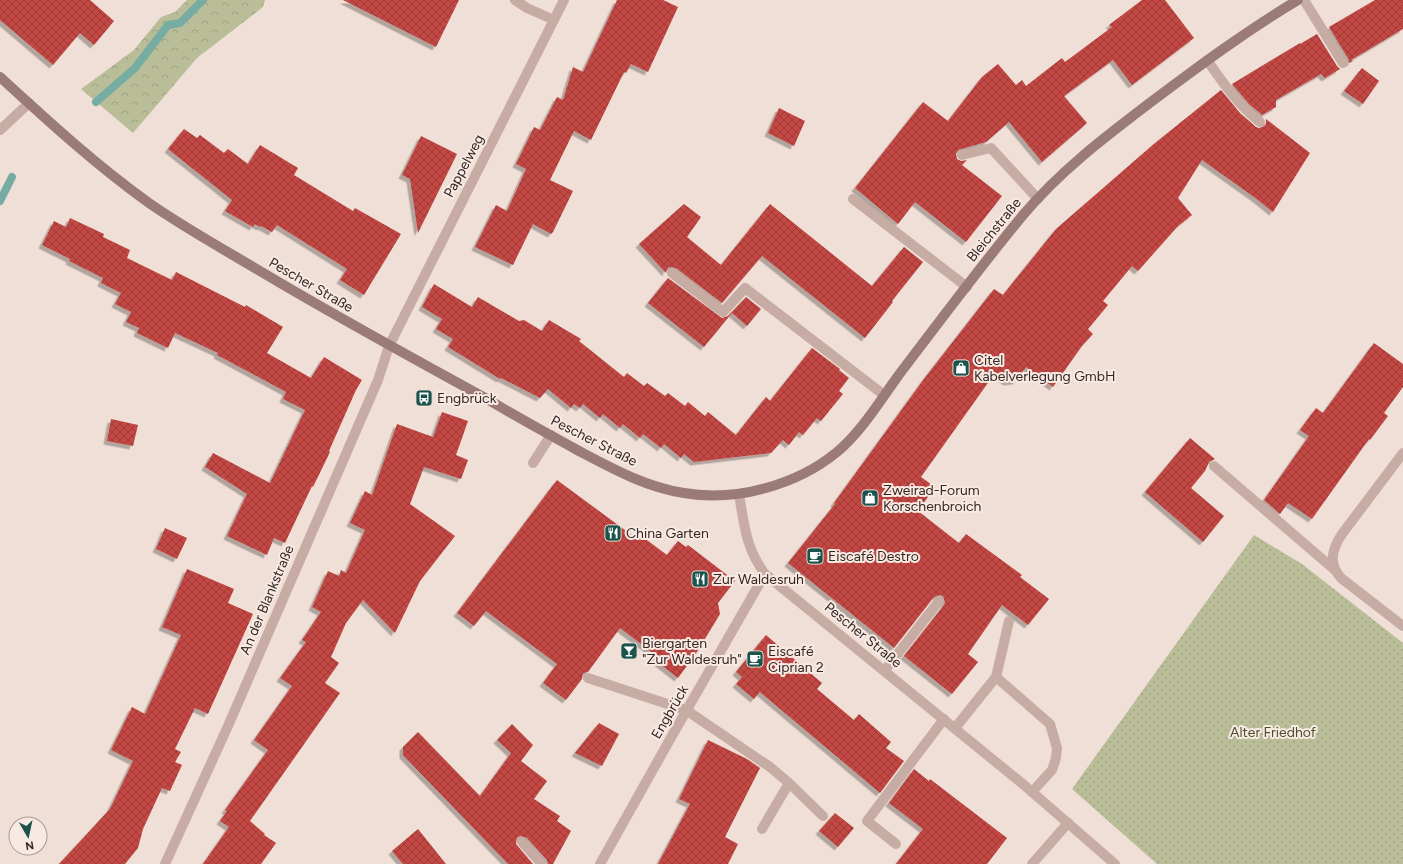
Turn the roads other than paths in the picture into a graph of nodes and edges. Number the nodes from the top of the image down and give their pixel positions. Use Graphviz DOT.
graph roads {
  1 [pos="515,0"];
  2 [pos="564,0"];
  3 [pos="1298,0"];
  4 [pos="1304,0"];
  5 [pos="554,20"];
  6 [pos="1207,60"];
  7 [pos="1343,63"];
  8 [pos="0,77"];
  9 [pos="29,103"];
  10 [pos="1260,122"];
  11 [pos="0,130"];
  12 [pos="962,155"];
  13 [pos="853,199"];
  14 [pos="1038,199"];
  15 [pos="672,273"];
  16 [pos="967,287"];
  17 [pos="389,346"];
  18 [pos="884,395"];
  19 [pos="551,435"];
  20 [pos="1403,453"];
  21 [pos="533,463"];
  22 [pos="1214,466"];
  23 [pos="739,494"];
  24 [pos="1336,570"];
  25 [pos="765,574"];
  26 [pos="939,601"];
  27 [pos="1009,621"];
  28 [pos="1403,626"];
  29 [pos="885,670"];
  30 [pos="996,677"];
  31 [pos="588,678"];
  32 [pos="686,710"];
  33 [pos="944,719"];
  34 [pos="955,728"];
  35 [pos="789,783"];
  36 [pos="1032,792"];
  37 [pos="823,816"];
  38 [pos="1068,823"];
  39 [pos="762,829"];
  40 [pos="522,842"];
  41 [pos="896,844"];
  42 [pos="165,864"];
  43 [pos="542,864"];
  44 [pos="600,864"];
  45 [pos="1032,864"];
  46 [pos="1115,864"];
  1 -- 5 [label="street"];
  2 -- 5 [label="street, Pappelweg"];
  3 -- 6 [label="main road, Bleichstraße"];
  4 -- 7 [label="street"];
  5 -- 17 [label="street, Pappelweg"];
  6 -- 10 [label="street"];
  6 -- 14 [label="main road, Bleichstraße"];
  8 -- 9 [label="main road, Pescher Straße"];
  9 -- 11 [label="street"];
  9 -- 17 [label="main road, Pescher Straße"];
  12 -- 14 [label="street"];
  13 -- 16 [label="street"];
  14 -- 16 [label="main road, Bleichstraße"];
  15 -- 18 [label="street"];
  16 -- 18 [label="main road, Bleichstraße"];
  17 -- 19 [label="main road, Pescher Straße"];
  17 -- 42 [label="street, An der Blankstraße"];
  18 -- 23 [label="main road, Bleichstraße"];
  19 -- 21 [label="street"];
  19 -- 23 [label="main road, Pescher Straße"];
  20 -- 24 [label="street"];
  22 -- 24 [label="street"];
  23 -- 25 [label="street, Pescher Straße"];
  24 -- 28 [label="street"];
  25 -- 29 [label="street, Pescher Straße"];
  25 -- 32 [label="street, Engbrück"];
  26 -- 29 [label="street"];
  27 -- 30 [label="street"];
  29 -- 33 [label="street, Pescher Straße"];
  30 -- 34 [label="street"];
  30 -- 36 [label="street"];
  31 -- 32 [label="street"];
  32 -- 35 [label="street"];
  32 -- 44 [label="street, Engbrück"];
  33 -- 34 [label="street, Pescher Straße"];
  33 -- 41 [label="street"];
  34 -- 36 [label="street, Pescher Straße"];
  35 -- 37 [label="street"];
  35 -- 39 [label="street"];
  36 -- 38 [label="street, Pescher Straße"];
  38 -- 45 [label="street"];
  38 -- 46 [label="street, Pescher Straße"];
  40 -- 43 [label="street"];
}
